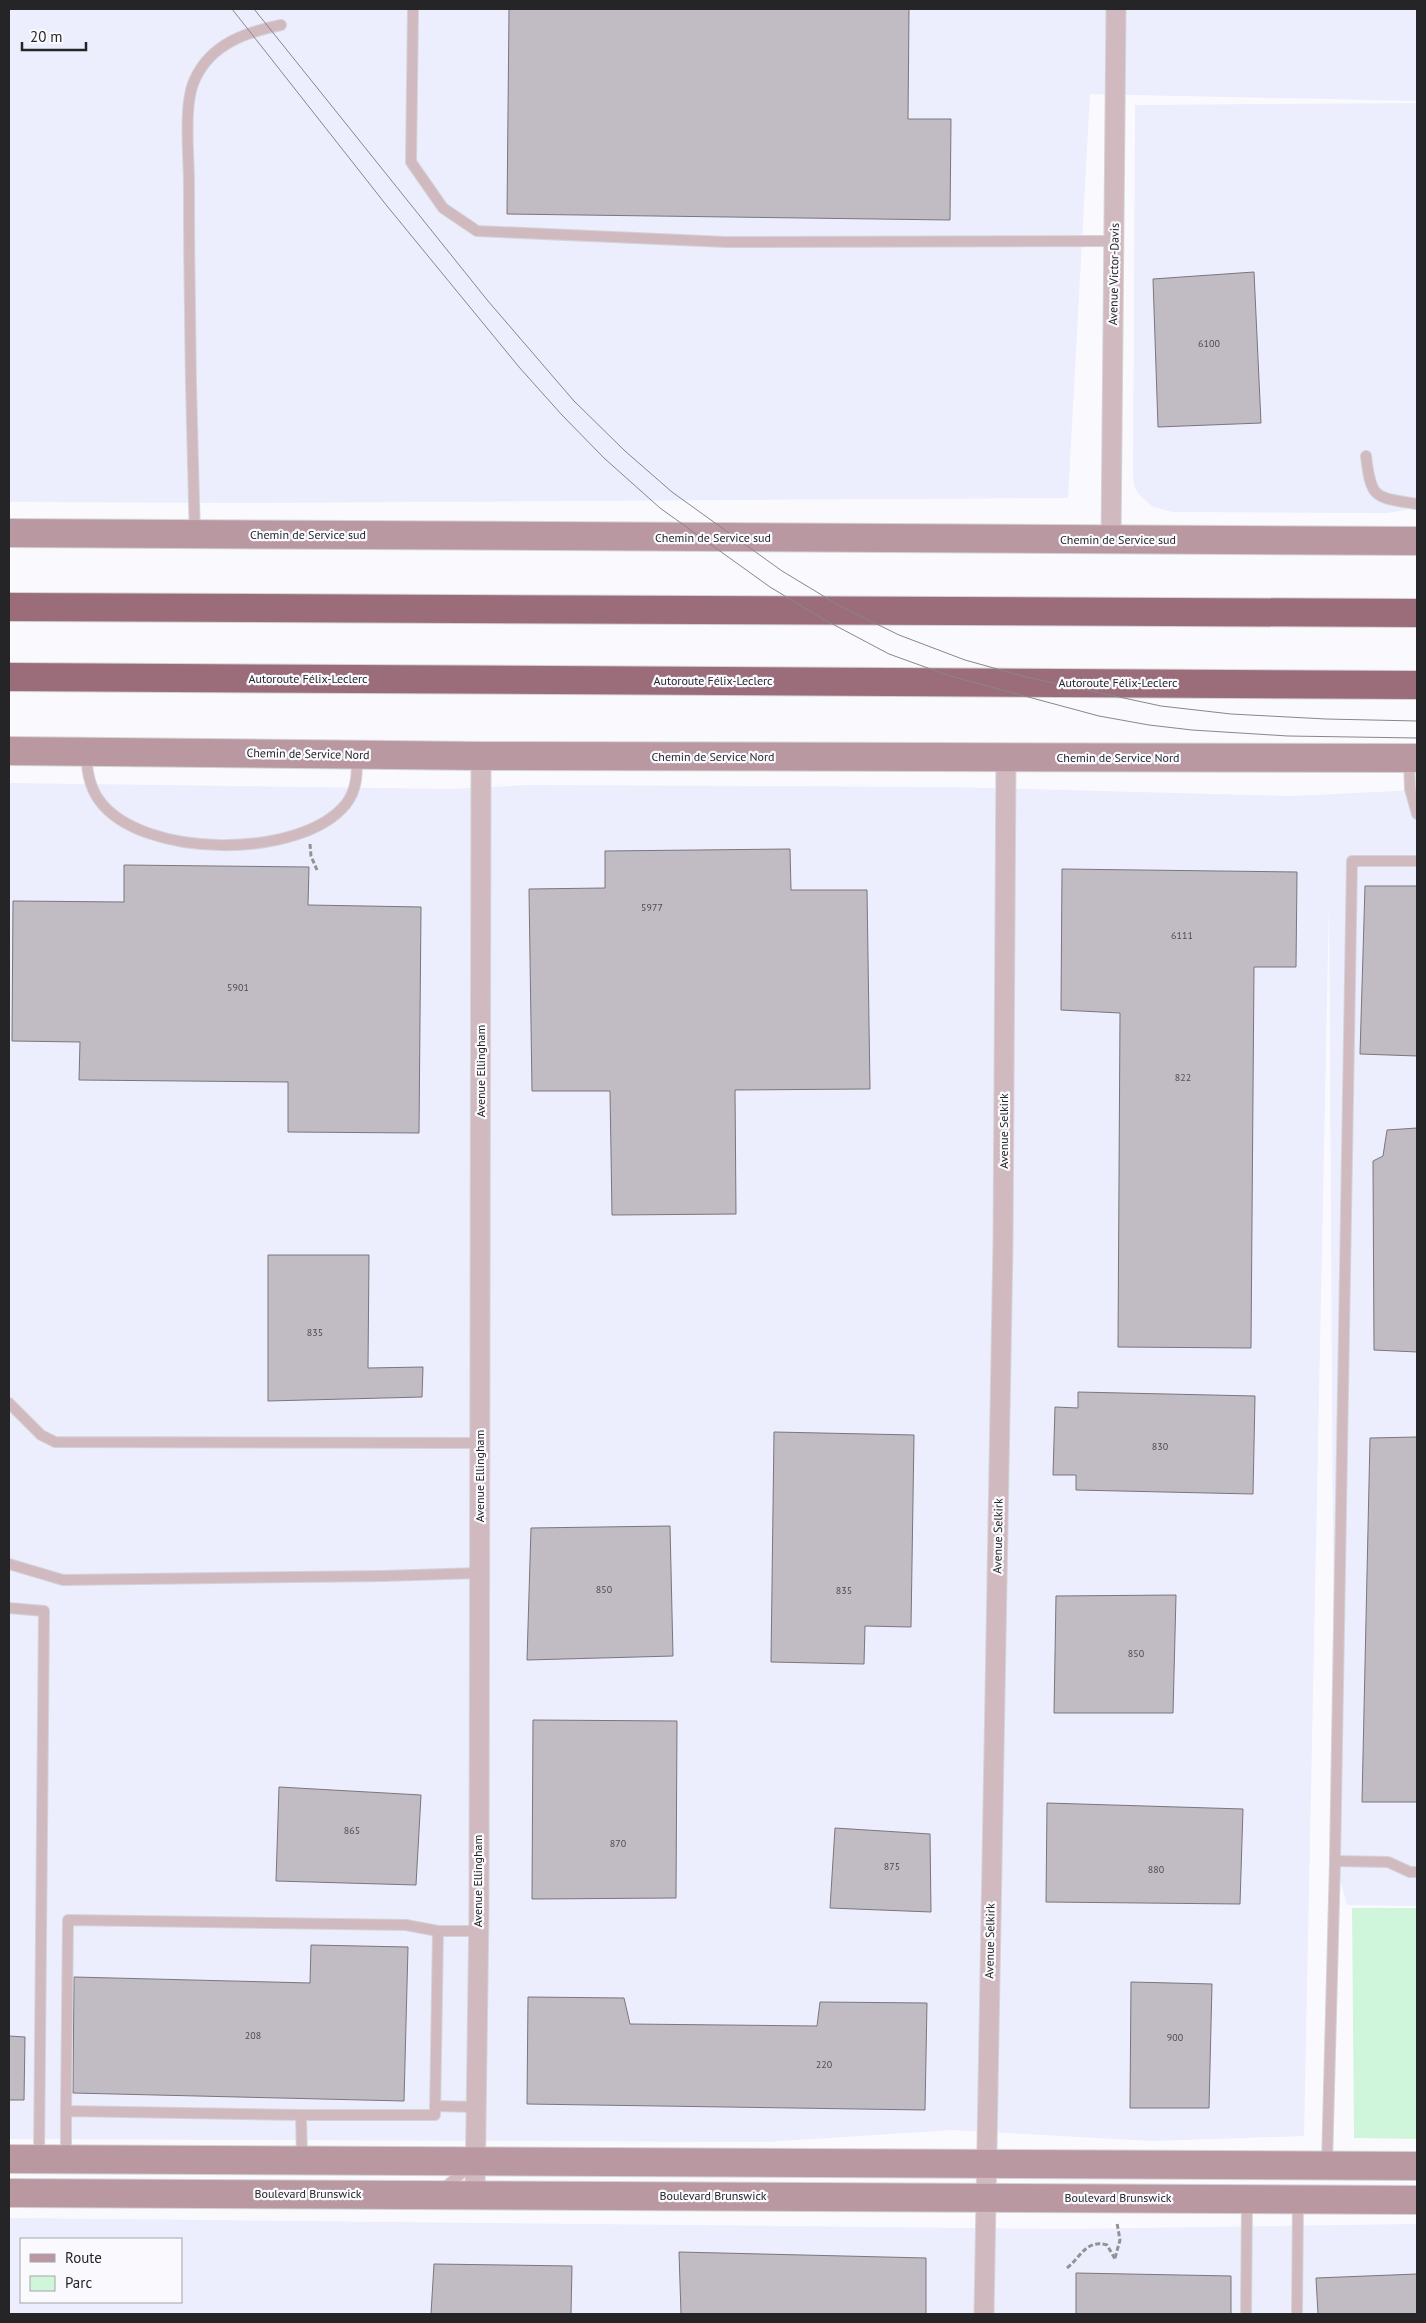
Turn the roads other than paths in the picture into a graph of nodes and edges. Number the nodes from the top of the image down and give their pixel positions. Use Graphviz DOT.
graph roads {
  1 [pos="413,9"];
  2 [pos="1116,9"];
  3 [pos="281,25"];
  4 [pos="1114,242"];
  5 [pos="1366,456"];
  6 [pos="1417,504"];
  7 [pos="9,533"];
  8 [pos="195,534"];
  9 [pos="1111,540"];
  10 [pos="1417,541"];
  11 [pos="9,607"];
  12 [pos="1417,613"];
  13 [pos="9,678"];
  14 [pos="1417,686"];
  15 [pos="9,751"];
  16 [pos="86,752"];
  17 [pos="357,755"];
  18 [pos="481,756"];
  19 [pos="1006,758"];
  20 [pos="1413,758"];
  21 [pos="1417,814"];
  22 [pos="1417,861"];
  23 [pos="9,1403"];
  24 [pos="480,1443"];
  25 [pos="9,1564"];
  26 [pos="479,1572"];
  27 [pos="9,1608"];
  28 [pos="1335,1861"];
  29 [pos="1417,1872"];
  30 [pos="438,1931"];
  31 [pos="478,1931"];
  32 [pos="436,2106"];
  33 [pos="476,2108"];
  34 [pos="66,2111"];
  35 [pos="302,2114"];
  36 [pos="9,2159"];
  37 [pos="39,2159"];
  38 [pos="66,2159"];
  39 [pos="302,2160"];
  40 [pos="476,2161"];
  41 [pos="986,2164"];
  42 [pos="1327,2166"];
  43 [pos="1417,2166"];
  44 [pos="9,2193"];
  45 [pos="437,2195"];
  46 [pos="475,2195"];
  47 [pos="985,2197"];
  48 [pos="1247,2199"];
  49 [pos="1298,2199"];
  50 [pos="1326,2199"];
  51 [pos="1417,2200"];
  52 [pos="984,2314"];
  53 [pos="1246,2314"];
  54 [pos="1297,2314"];
  1 -- 4 [label="lane"];
  2 -- 4 [label="street, Avenue Victor-Davis"];
  3 -- 8 [label="lane"];
  4 -- 9 [label="street, Avenue Victor-Davis"];
  5 -- 6 [label="lane"];
  7 -- 8 [label="street, Chemin de Service sud"];
  8 -- 9 [label="street, Chemin de Service sud"];
  9 -- 10 [label="street, Chemin de Service sud"];
  11 -- 12 [label="highway"];
  13 -- 14 [label="highway, Autoroute Félix-Leclerc"];
  15 -- 16 [label="street, Chemin de Service Nord"];
  16 -- 17 [label="street, Chemin de Service Nord"];
  16 -- 17 [label="lane"];
  17 -- 18 [label="street, Chemin de Service Nord"];
  18 -- 19 [label="street, Chemin de Service Nord"];
  18 -- 24 [label="street, Avenue Ellingham"];
  19 -- 20 [label="street, Chemin de Service Nord"];
  19 -- 41 [label="street, Avenue Selkirk"];
  20 -- 21 [label="lane"];
  22 -- 28 [label="lane"];
  23 -- 24 [label="lane"];
  24 -- 26 [label="street, Avenue Ellingham"];
  25 -- 26 [label="lane"];
  26 -- 31 [label="street, Avenue Ellingham"];
  27 -- 37 [label="lane"];
  28 -- 29 [label="lane"];
  28 -- 42 [label="lane"];
  30 -- 31 [label="lane"];
  30 -- 32 [label="lane"];
  30 -- 34 [label="lane"];
  31 -- 33 [label="street, Avenue Ellingham"];
  32 -- 33 [label="lane"];
  32 -- 35 [label="lane"];
  33 -- 40 [label="street, Avenue Ellingham"];
  34 -- 35 [label="lane"];
  34 -- 38 [label="lane"];
  35 -- 39 [label="lane"];
  36 -- 37 [label="street"];
  37 -- 38 [label="street"];
  38 -- 39 [label="street"];
  39 -- 40 [label="street"];
  40 -- 41 [label="street"];
  40 -- 45 [label="lane"];
  40 -- 46 [label="street, Avenue Ellingham"];
  41 -- 42 [label="street"];
  41 -- 47 [label="street, Avenue Selkirk"];
  42 -- 43 [label="street"];
  42 -- 50 [label="street"];
  44 -- 45 [label="street, Boulevard Brunswick"];
  45 -- 46 [label="street, Boulevard Brunswick"];
  46 -- 47 [label="street, Boulevard Brunswick"];
  47 -- 48 [label="street, Boulevard Brunswick"];
  47 -- 52 [label="street, Avenue Selkirk"];
  48 -- 49 [label="street, Boulevard Brunswick"];
  48 -- 53 [label="lane"];
  49 -- 50 [label="street, Boulevard Brunswick"];
  49 -- 54 [label="lane"];
  50 -- 51 [label="street, Boulevard Brunswick"];
}
